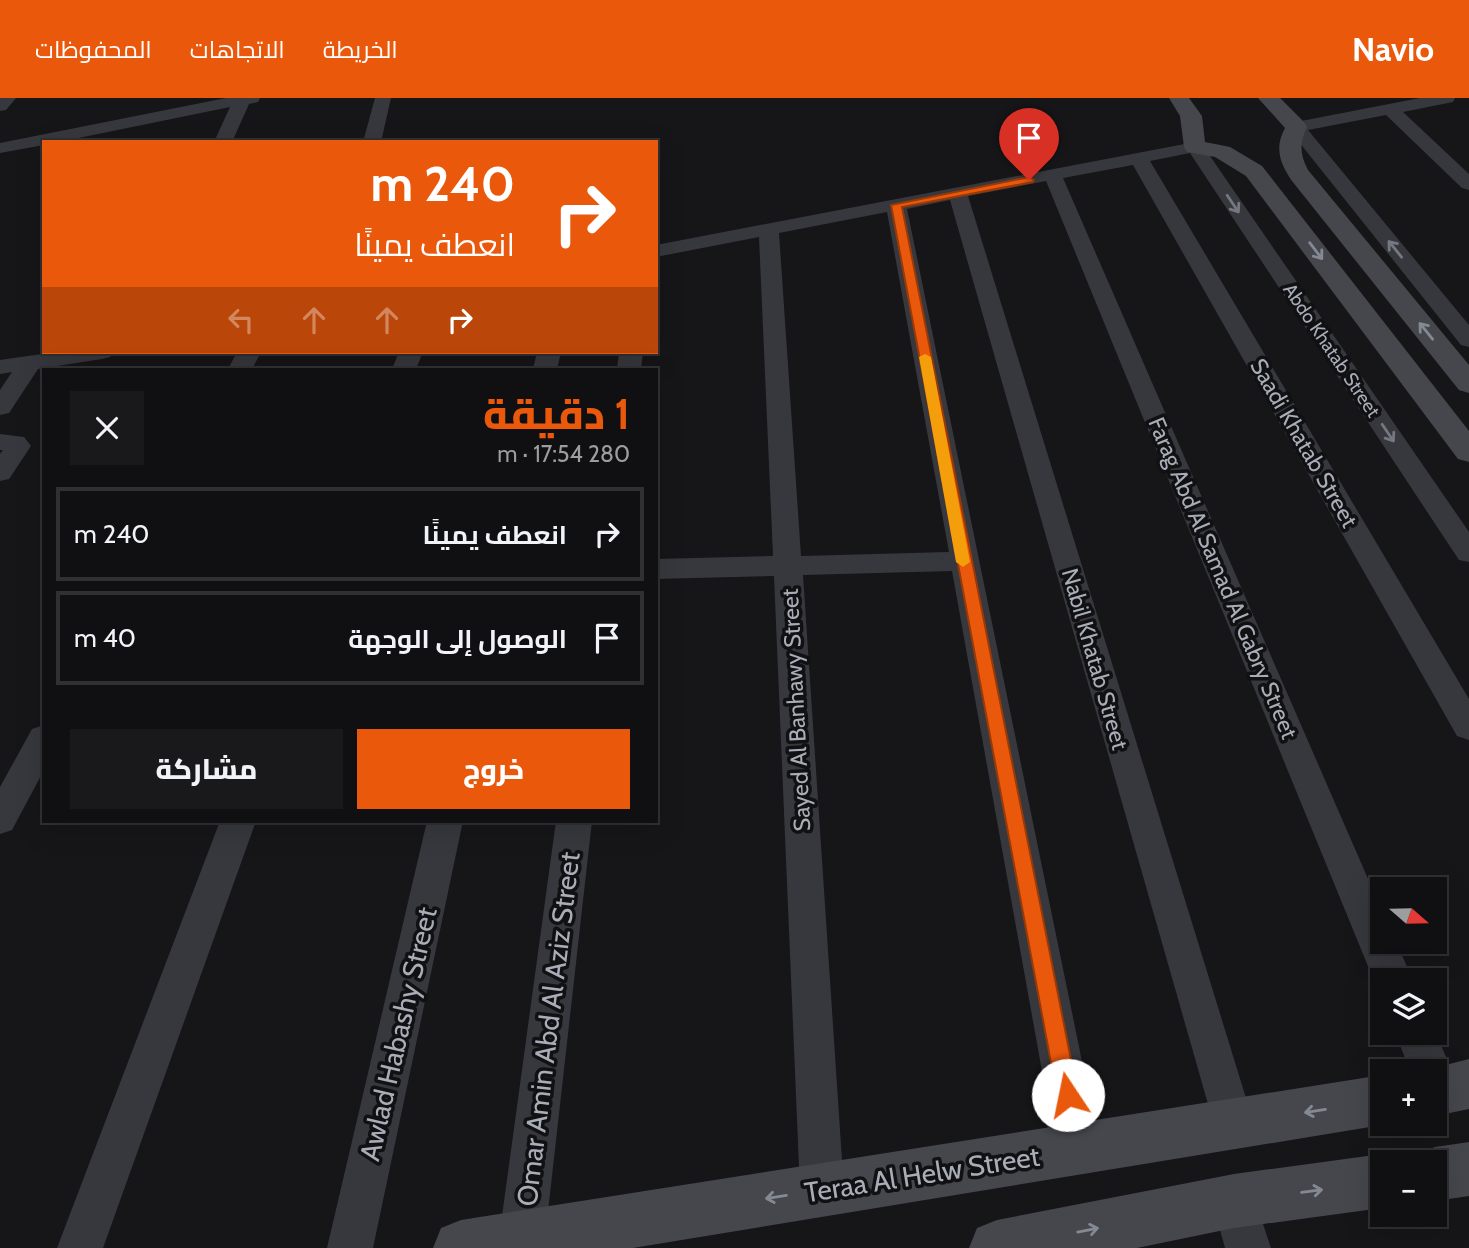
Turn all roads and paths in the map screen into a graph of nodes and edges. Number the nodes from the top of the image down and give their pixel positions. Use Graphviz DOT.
graph roads {
  1 [pos="8,98"];
  2 [pos="383,98"];
  3 [pos="1180,98"];
  4 [pos="1268,98"];
  5 [pos="1447,98"];
  6 [pos="247,99"];
  7 [pos="0,106"];
  8 [pos="1389,108"];
  9 [pos="1296,127"];
  10 [pos="224,140"];
  11 [pos="372,140"];
  12 [pos="0,148"];
  13 [pos="1195,148"];
  14 [pos="1139,159"];
  15 [pos="1053,176"];
  16 [pos="1469,184"];
  17 [pos="958,194"];
  18 [pos="896,205"];
  19 [pos="769,229"];
  20 [pos="658,251"];
  21 [pos="1469,340"];
  22 [pos="90,354"];
  23 [pos="29,364"];
  24 [pos="0,367"];
  25 [pos="1469,384"];
  26 [pos="0,408"];
  27 [pos="0,442"];
  28 [pos="1469,452"];
  29 [pos="0,473"];
  30 [pos="1469,553"];
  31 [pos="963,561"];
  32 [pos="788,566"];
  33 [pos="658,569"];
  34 [pos="1469,727"];
  35 [pos="42,742"];
  36 [pos="0,820"];
  37 [pos="237,823"];
  38 [pos="445,823"];
  39 [pos="573,823"];
  40 [pos="1387,968"];
  41 [pos="1370,1102"];
  42 [pos="1233,1124"];
  43 [pos="1078,1149"];
  44 [pos="1469,1169"];
  45 [pos="1447,1172"];
  46 [pos="1370,1185"];
  47 [pos="822,1190"];
  48 [pos="1241,1225"];
  49 [pos="522,1238"];
  50 [pos="80,1248"];
  51 [pos="350,1248"];
  52 [pos="461,1248"];
  53 [pos="997,1248"];
  1 -- 7 [label="street"];
  2 -- 11 [label="street"];
  3 -- 13 [label="main road"];
  4 -- 9 [label="main road"];
  5 -- 8 [label="street"];
  6 -- 10 [label="street"];
  6 -- 12 [label="street"];
  8 -- 9 [label="street"];
  8 -- 16 [label="street"];
  21 -- 9 [label="street, one-way"];
  25 -- 9 [label="main road, one-way"];
  13 -- 14 [label="street"];
  13 -- 28 [label="main road, one-way"];
  13 -- 30 [label="street, Abdo Khatab Street, one-way"];
  14 -- 15 [label="street"];
  14 -- 34 [label="street, Saadi Khatab Street"];
  15 -- 17 [label="street"];
  15 -- 40 [label="street, Farag Abd Al Samad Al Gabry Street"];
  17 -- 18 [label="street"];
  17 -- 42 [label="street, Nabil Khatab Street"];
  18 -- 19 [label="street"];
  18 -- 31 [label="street"];
  19 -- 20 [label="street"];
  19 -- 32 [label="street, Sayed Al Banhawy Street"];
  22 -- 23 [label="street"];
  23 -- 24 [label="street"];
  23 -- 26 [label="street"];
  27 -- 29 [label="street"];
  31 -- 32 [label="street"];
  31 -- 43 [label="street"];
  32 -- 33 [label="street"];
  32 -- 47 [label="street, Sayed Al Banhawy Street"];
  35 -- 36 [label="street"];
  37 -- 50 [label="street"];
  38 -- 51 [label="street, Awlad Habashy Street"];
  39 -- 49 [label="street, Omar Amin Abd Al Aziz Street"];
  41 -- 42 [label="main road, Teraa Al Helw Street, one-way"];
  42 -- 43 [label="main road, Teraa Al Helw Street"];
  43 -- 47 [label="main road, Teraa Al Helw Street"];
  44 -- 45 [label="main road"];
  48 -- 46 [label="main road, one-way"];
  47 -- 49 [label="main road, Teraa Al Helw Street, one-way"];
  53 -- 48 [label="main road, one-way"];
  49 -- 52 [label="main road, Teraa Al Helw Street"];
}
